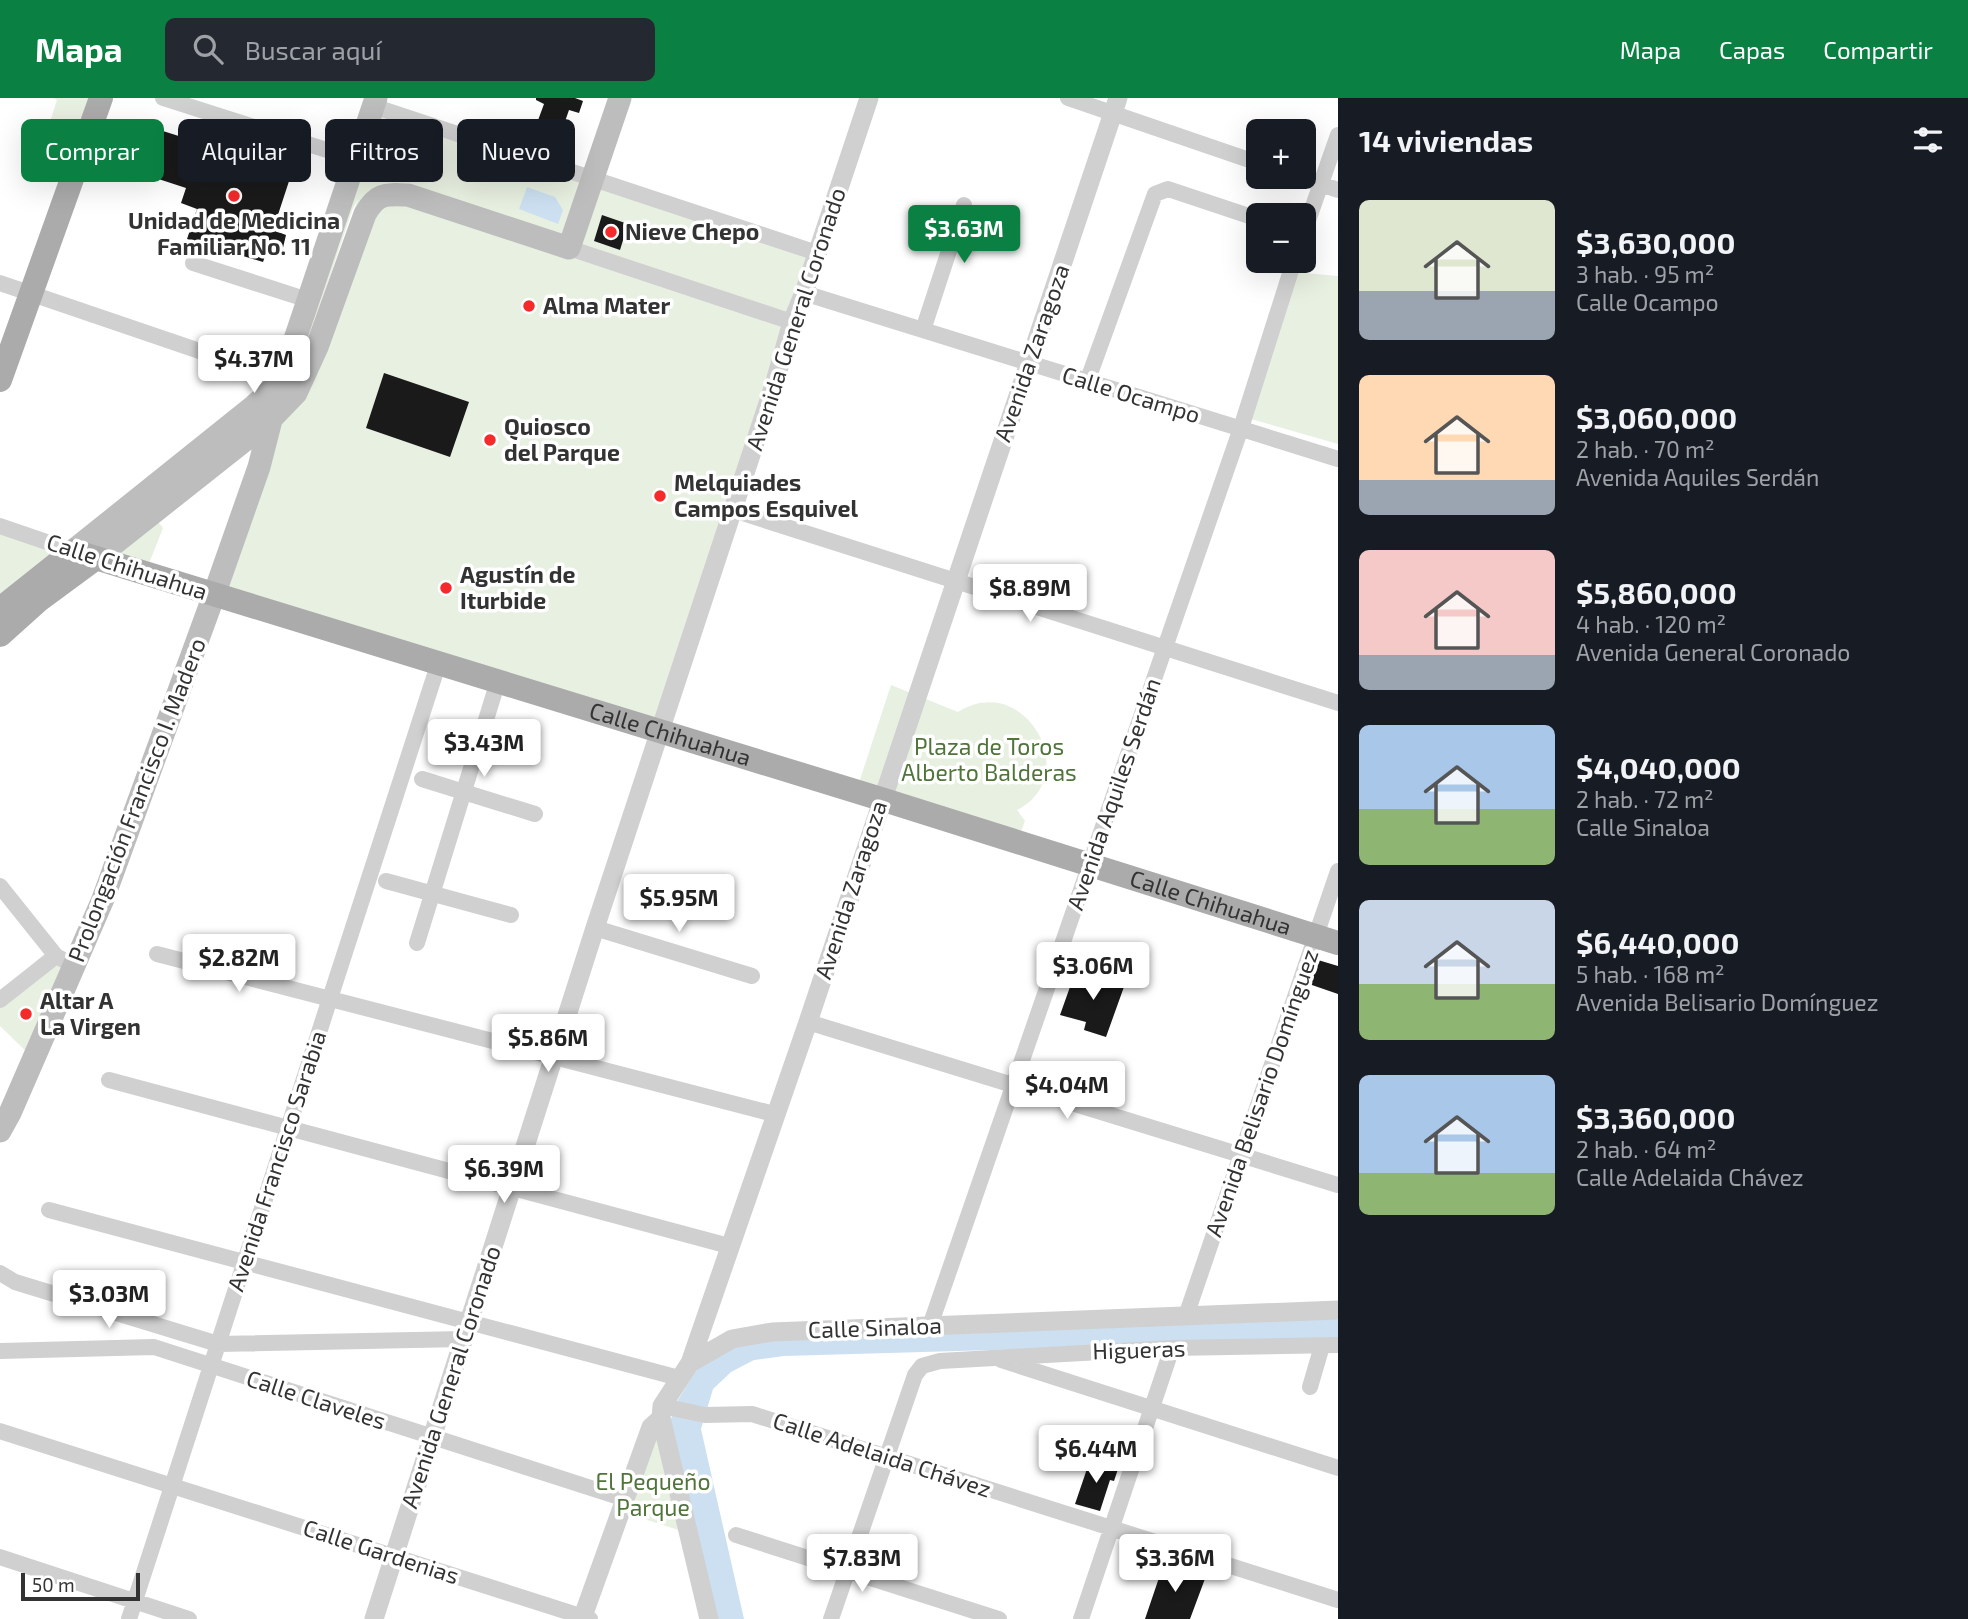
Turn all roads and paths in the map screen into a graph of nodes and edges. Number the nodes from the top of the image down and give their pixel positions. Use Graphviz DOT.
graph roads {
  1 [pos="101,98"];
  2 [pos="163,98"];
  3 [pos="620,98"];
  4 [pos="869,98"];
  5 [pos="1068,98"];
  6 [pos="374,102"];
  7 [pos="1115,106"];
  8 [pos="368,119"];
  9 [pos="1338,135"];
  10 [pos="325,149"];
  11 [pos="1246,158"];
  12 [pos="592,179"];
  13 [pos="347,182"];
  14 [pos="1316,182"];
  15 [pos="1321,184"];
  16 [pos="1338,190"];
  17 [pos="1314,203"];
  18 [pos="964,205"];
  19 [pos="1246,215"];
  20 [pos="569,248"];
  21 [pos="817,253"];
  22 [pos="193,263"];
  23 [pos="1290,273"];
  24 [pos="0,283"];
  25 [pos="804,293"];
  26 [pos="32,294"];
  27 [pos="308,300"];
  28 [pos="792,322"];
  29 [pos="923,330"];
  30 [pos="1029,363"];
  31 [pos="0,380"];
  32 [pos="1087,382"];
  33 [pos="289,387"];
  34 [pos="269,421"];
  35 [pos="1241,428"];
  36 [pos="1338,459"];
  37 [pos="733,510"];
  38 [pos="0,526"];
  39 [pos="85,555"];
  40 [pos="137,572"];
  41 [pos="955,581"];
  42 [pos="214,595"];
  43 [pos="39,600"];
  44 [pos="0,609"];
  45 [pos="0,635"];
  46 [pos="1164,648"];
  47 [pos="439,662"];
  48 [pos="498,681"];
  49 [pos="1338,703"];
  50 [pos="660,732"];
  51 [pos="422,779"];
  52 [pos="464,792"];
  53 [pos="881,799"];
  54 [pos="535,814"];
  55 [pos="1089,864"];
  56 [pos="1338,871"];
  57 [pos="386,881"];
  58 [pos="0,886"];
  59 [pos="432,894"];
  60 [pos="511,915"];
  61 [pos="595,928"];
  62 [pos="1327,939"];
  63 [pos="417,943"];
  64 [pos="157,954"];
  65 [pos="66,961"];
  66 [pos="752,976"];
  67 [pos="330,999"];
  68 [pos="0,1000"];
  69 [pos="808,1022"];
  70 [pos="554,1057"];
  71 [pos="109,1080"];
  72 [pos="1013,1085"];
  73 [pos="774,1114"];
  74 [pos="3,1115"];
  75 [pos="288,1129"];
  76 [pos="1241,1156"];
  77 [pos="1338,1185"];
  78 [pos="511,1188"];
  79 [pos="49,1210"];
  80 [pos="729,1246"];
  81 [pos="244,1262"];
  82 [pos="0,1273"];
  83 [pos="1338,1310"];
  84 [pos="1186,1316"];
  85 [pos="930,1326"];
  86 [pos="465,1330"];
  87 [pos="218,1344"];
  88 [pos="1330,1346"];
  89 [pos="1172,1348"];
  90 [pos="0,1350"];
  91 [pos="992,1357"];
  92 [pos="211,1366"];
  93 [pos="684,1371"];
  94 [pos="1310,1387"];
  95 [pos="1152,1408"];
  96 [pos="665,1411"];
  97 [pos="0,1431"];
  98 [pos="432,1437"];
  99 [pos="887,1457"];
  100 [pos="1338,1468"];
  101 [pos="172,1486"];
  102 [pos="625,1499"];
  103 [pos="1112,1528"];
  104 [pos="736,1535"];
  105 [pos="394,1556"];
  106 [pos="0,1557"];
  107 [pos="848,1571"];
  108 [pos="1338,1600"];
  109 [pos="135,1601"];
  110 [pos="585,1618"];
  111 [pos="129,1619"];
  112 [pos="189,1619"];
  113 [pos="374,1619"];
  114 [pos="709,1619"];
  115 [pos="831,1619"];
  116 [pos="999,1619"];
  117 [pos="1081,1619"];
  1 -- 26 [label="main road"];
  2 -- 10 [label="street"];
  3 -- 12 [label="main road"];
  4 -- 21 [label="street, Avenida General Coronado"];
  5 -- 7 [label="street"];
  6 -- 8 [label="main road"];
  6 -- 12 [label="street"];
  7 -- 11 [label="street"];
  7 -- 30 [label="street, Avenida Zaragoza"];
  9 -- 15 [label="street"];
  12 -- 20 [label="main road"];
  12 -- 21 [label="street"];
  13 -- 27 [label="main road"];
  14 -- 15 [label="street"];
  15 -- 16 [label="street"];
  15 -- 17 [label="street"];
  18 -- 29 [label="street"];
  19 -- 32 [label="street"];
  20 -- 28 [label="street"];
  20 -- 33 [label="main road"];
  21 -- 25 [label="street, Avenida General Coronado"];
  22 -- 27 [label="street"];
  23 -- 35 [label="street, Avenida Aquiles Serdán"];
  24 -- 26 [label="street"];
  25 -- 28 [label="street, Avenida General Coronado"];
  25 -- 29 [label="street, Calle Ocampo"];
  26 -- 31 [label="main road"];
  26 -- 33 [label="street"];
  27 -- 33 [label="main road"];
  28 -- 37 [label="street, Avenida General Coronado"];
  29 -- 30 [label="street, Calle Ocampo"];
  30 -- 32 [label="street, Calle Ocampo"];
  30 -- 41 [label="street, Avenida Zaragoza"];
  32 -- 35 [label="street, Calle Ocampo"];
  33 -- 34 [label="main road"];
  33 -- 39 [label="main road"];
  34 -- 39 [label="main road"];
  34 -- 42 [label="main road, Prolongación Francisco I. Madero"];
  35 -- 36 [label="street, Calle Ocampo"];
  35 -- 46 [label="street, Avenida Aquiles Serdán"];
  37 -- 41 [label="street"];
  37 -- 50 [label="street, Avenida General Coronado"];
  38 -- 39 [label="street, Calle Chihuahua"];
  39 -- 40 [label="main road, Calle Chihuahua"];
  39 -- 43 [label="main road"];
  39 -- 44 [label="main road"];
  40 -- 42 [label="main road, Calle Chihuahua"];
  40 -- 43 [label="main road"];
  41 -- 46 [label="street"];
  41 -- 53 [label="street, Avenida Zaragoza"];
  42 -- 47 [label="main road, Calle Chihuahua"];
  42 -- 65 [label="main road, Prolongación Francisco I. Madero"];
  43 -- 45 [label="main road"];
  46 -- 49 [label="street"];
  46 -- 55 [label="street, Avenida Aquiles Serdán"];
  47 -- 48 [label="main road, Calle Chihuahua"];
  47 -- 67 [label="street, Avenida Francisco Sarabia"];
  48 -- 50 [label="main road, Calle Chihuahua"];
  48 -- 52 [label="street"];
  50 -- 53 [label="main road, Calle Chihuahua"];
  50 -- 61 [label="street, Avenida General Coronado"];
  51 -- 52 [label="street"];
  52 -- 54 [label="street"];
  52 -- 59 [label="street"];
  53 -- 55 [label="main road, Calle Chihuahua"];
  53 -- 69 [label="street, Avenida Zaragoza"];
  55 -- 62 [label="main road, Calle Chihuahua"];
  55 -- 72 [label="street, Avenida Aquiles Serdán"];
  56 -- 62 [label="street, Avenida Belisario Domínguez"];
  57 -- 59 [label="street"];
  58 -- 65 [label="street"];
  59 -- 60 [label="street"];
  59 -- 63 [label="street"];
  61 -- 66 [label="street"];
  61 -- 70 [label="street, Avenida General Coronado"];
  62 -- 76 [label="street, Avenida Belisario Domínguez"];
  64 -- 67 [label="street"];
  65 -- 68 [label="street"];
  65 -- 74 [label="main road, Prolongación Francisco I. Madero"];
  67 -- 70 [label="street"];
  67 -- 75 [label="street, Avenida Francisco Sarabia"];
  69 -- 72 [label="street"];
  69 -- 73 [label="street, Avenida Zaragoza"];
  70 -- 73 [label="street"];
  70 -- 78 [label="street, Avenida General Coronado"];
  71 -- 75 [label="street"];
  72 -- 76 [label="street"];
  72 -- 85 [label="street, Avenida Aquiles Serdán"];
  73 -- 80 [label="street, Avenida Zaragoza"];
  75 -- 78 [label="street"];
  75 -- 81 [label="street, Avenida Francisco Sarabia"];
  76 -- 77 [label="street"];
  76 -- 84 [label="street, Avenida Belisario Domínguez"];
  78 -- 80 [label="street"];
  78 -- 86 [label="street, Avenida General Coronado"];
  79 -- 81 [label="street"];
  80 -- 93 [label="street, Avenida Zaragoza"];
  81 -- 86 [label="street"];
  81 -- 87 [label="street, Avenida Francisco Sarabia"];
  82 -- 87 [label="street, Calle Claveles"];
  83 -- 84 [label="street, Calle Sinaloa"];
  84 -- 85 [label="street, Calle Sinaloa"];
  85 -- 93 [label="street, Calle Sinaloa"];
  86 -- 87 [label="street, Calle Claveles"];
  86 -- 93 [label="street"];
  86 -- 98 [label="street, Avenida General Coronado"];
  87 -- 92 [label="street, Avenida Francisco Sarabia"];
  88 -- 89 [label="street, Higueras"];
  88 -- 94 [label="street"];
  89 -- 91 [label="street, Higueras"];
  89 -- 95 [label="street"];
  90 -- 92 [label="street, Calle Claveles"];
  91 -- 95 [label="street"];
  91 -- 99 [label="street, Higueras"];
  92 -- 98 [label="street, Calle Claveles"];
  92 -- 101 [label="street, Avenida Francisco Sarabia"];
  93 -- 96 [label="street, Calle Sinaloa"];
  95 -- 100 [label="street"];
  95 -- 103 [label="street"];
  96 -- 99 [label="street, Calle Adelaida Chávez"];
  96 -- 102 [label="street"];
  96 -- 114 [label="street"];
  97 -- 101 [label="street, Calle Gardenias"];
  98 -- 102 [label="street, Calle Claveles"];
  98 -- 105 [label="street, Avenida General Coronado"];
  99 -- 103 [label="street, Calle Adelaida Chávez"];
  99 -- 107 [label="street"];
  101 -- 105 [label="street, Calle Gardenias"];
  101 -- 109 [label="street, Avenida Francisco Sarabia"];
  102 -- 110 [label="street"];
  103 -- 108 [label="street, Calle Adelaida Chávez"];
  103 -- 117 [label="street"];
  104 -- 107 [label="street"];
  105 -- 110 [label="street, Calle Gardenias"];
  105 -- 113 [label="street, Avenida General Coronado"];
  106 -- 109 [label="street"];
  107 -- 115 [label="street"];
  107 -- 116 [label="street"];
  109 -- 111 [label="street, Avenida Francisco Sarabia"];
  109 -- 112 [label="street"];
}
